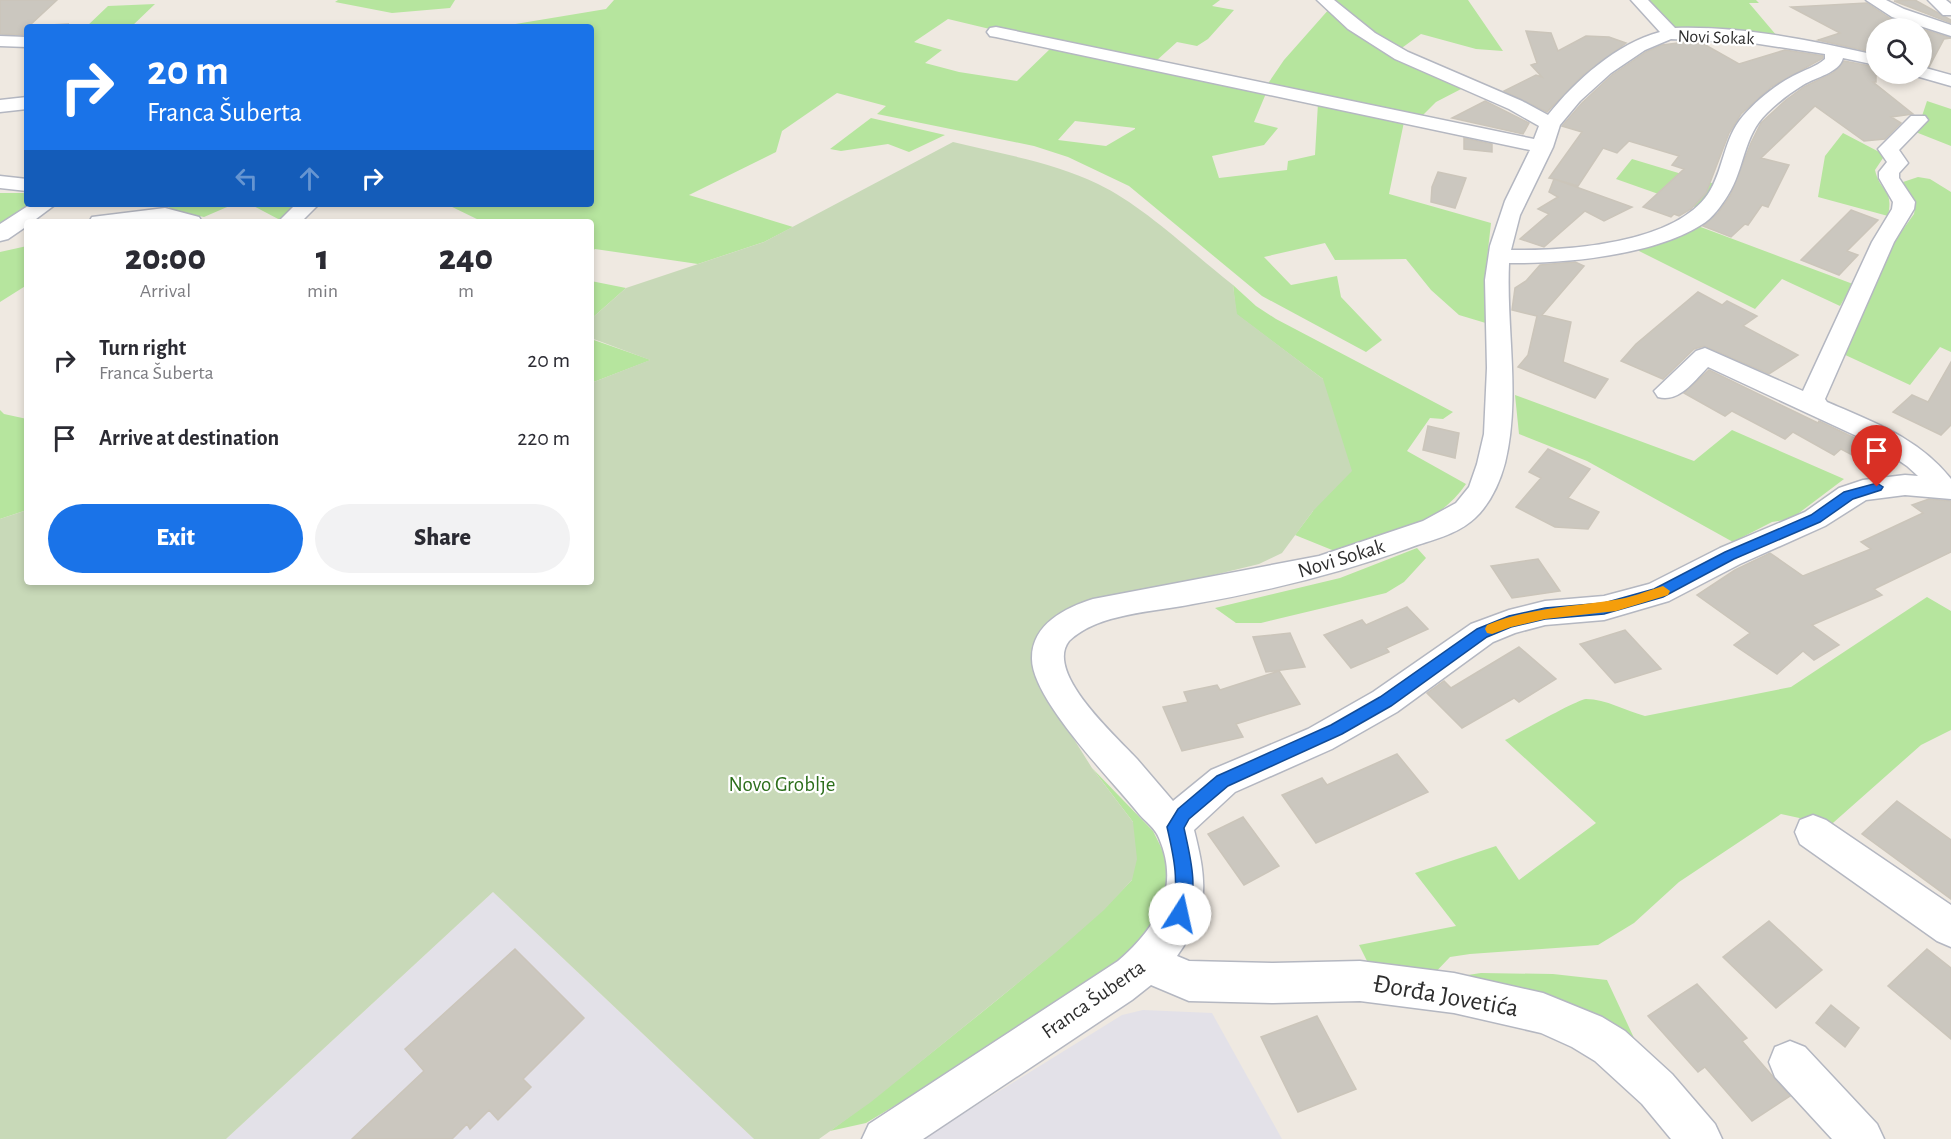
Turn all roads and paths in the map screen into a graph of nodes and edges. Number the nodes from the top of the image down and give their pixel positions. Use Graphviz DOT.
graph roads {
  1 [pos="1325,0"];
  2 [pos="1639,0"];
  3 [pos="1874,0"];
  4 [pos="1951,31"];
  5 [pos="996,32"];
  6 [pos="1670,34"];
  7 [pos="0,41"];
  8 [pos="24,42"];
  9 [pos="1832,56"];
  10 [pos="1866,58"];
  11 [pos="1932,75"];
  12 [pos="1951,81"];
  13 [pos="24,103"];
  14 [pos="0,106"];
  15 [pos="1918,120"];
  16 [pos="1546,136"];
  17 [pos="0,182"];
  18 [pos="24,185"];
  19 [pos="40,207"];
  20 [pos="305,207"];
  21 [pos="124,219"];
  22 [pos="181,219"];
  23 [pos="292,219"];
  24 [pos="0,234"];
  25 [pos="24,240"];
  26 [pos="0,245"];
  27 [pos="1499,256"];
  28 [pos="1667,391"];
  29 [pos="1817,408"];
  30 [pos="1946,488"];
  31 [pos="1175,827"];
  32 [pos="1813,832"];
  33 [pos="1951,928"];
  34 [pos="1147,964"];
  35 [pos="1790,1062"];
  36 [pos="884,1139"];
  37 [pos="1700,1139"];
  38 [pos="1862,1139"];
  1 -- 16 [label="street"];
  2 -- 6 [label="street"];
  3 -- 4 [label="street"];
  5 -- 16 [label="street"];
  6 -- 10 [label="street, Novi Sokak"];
  6 -- 16 [label="street, Novi Sokak"];
  7 -- 8 [label="street"];
  9 -- 27 [label="street"];
  11 -- 12 [label="street"];
  13 -- 14 [label="street"];
  15 -- 29 [label="street"];
  16 -- 27 [label="street, Novi Sokak"];
  17 -- 18 [label="street"];
  19 -- 24 [label="street"];
  20 -- 23 [label="street"];
  21 -- 22 [label="street"];
  25 -- 26 [label="street"];
  27 -- 31 [label="street, Novi Sokak"];
  28 -- 29 [label="street"];
  29 -- 30 [label="street"];
  30 -- 31 [label="street"];
  31 -- 34 [label="street, Franca Šuberta"];
  32 -- 33 [label="street"];
  34 -- 36 [label="street, Franca Šuberta"];
  34 -- 37 [label="street, Đorđa Jovetića"];
  35 -- 38 [label="street"];
}
